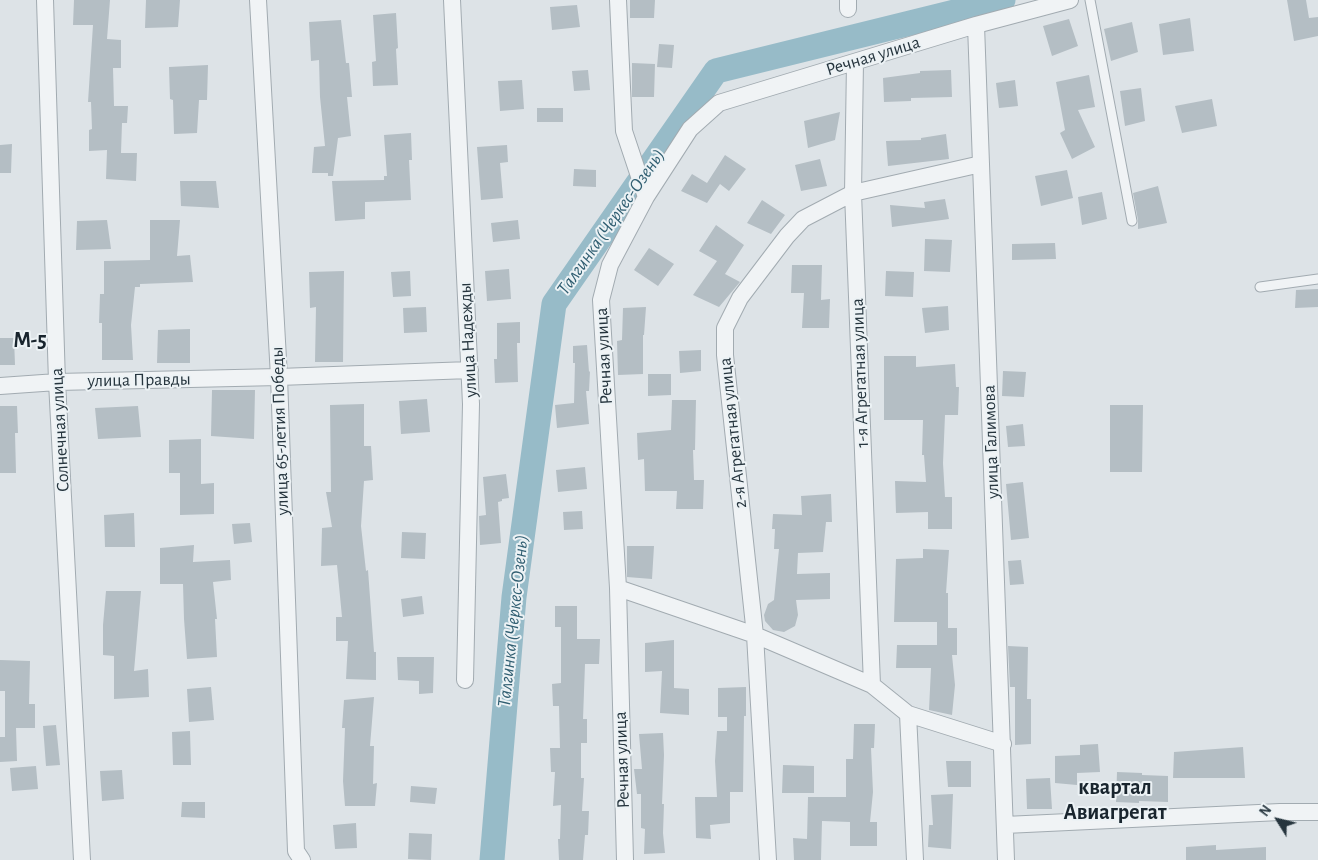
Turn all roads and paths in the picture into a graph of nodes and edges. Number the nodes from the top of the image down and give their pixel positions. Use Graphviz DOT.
graph roads {
  1 [pos="45,0"];
  2 [pos="258,0"];
  3 [pos="452,0"];
  4 [pos="618,0"];
  5 [pos="1070,0"];
  6 [pos="1090,0"];
  7 [pos="976,24"];
  8 [pos="855,62"];
  9 [pos="981,164"];
  10 [pos="853,193"];
  11 [pos="646,197"];
  12 [pos="1132,221"];
  13 [pos="1318,279"];
  14 [pos="1260,287"];
  15 [pos="470,370"];
  16 [pos="279,377"];
  17 [pos="58,382"];
  18 [pos="0,386"];
  19 [pos="618,588"];
  20 [pos="755,635"];
  21 [pos="466,680"];
  22 [pos="872,685"];
  23 [pos="908,714"];
  24 [pos="1003,744"];
  25 [pos="1318,812"];
  26 [pos="1005,825"];
  27 [pos="82,860"];
  28 [pos="302,860"];
  29 [pos="625,860"];
  30 [pos="768,860"];
  31 [pos="915,860"];
  32 [pos="1006,860"];
  1 -- 17 [label="street, Солнечная улица"];
  2 -- 16 [label="street, улица 65-летия Победы"];
  3 -- 15 [label="street, улица Надежды"];
  4 -- 11 [label="street"];
  5 -- 7 [label="street, Речная улица"];
  6 -- 12 [label="lane"];
  7 -- 8 [label="street, Речная улица"];
  7 -- 9 [label="street, улица Галимова"];
  8 -- 10 [label="street, 1-я Агрегатная улица"];
  8 -- 11 [label="street, Речная улица"];
  9 -- 10 [label="street, 2-я Агрегатная улица"];
  9 -- 24 [label="street, улица Галимова"];
  10 -- 20 [label="street, 2-я Агрегатная улица"];
  10 -- 22 [label="street, 1-я Агрегатная улица"];
  11 -- 19 [label="street, Речная улица"];
  13 -- 14 [label="lane"];
  15 -- 16 [label="street, улица Правды"];
  15 -- 21 [label="street, улица Надежды"];
  16 -- 17 [label="street, улица Правды"];
  16 -- 28 [label="street, улица 65-летия Победы"];
  17 -- 18 [label="street, улица Правды"];
  17 -- 27 [label="street, Солнечная улица"];
  19 -- 20 [label="street"];
  19 -- 29 [label="street, Речная улица"];
  20 -- 22 [label="street"];
  20 -- 30 [label="street, 2-я Агрегатная улица"];
  22 -- 23 [label="street"];
  23 -- 24 [label="street"];
  23 -- 31 [label="street"];
  24 -- 26 [label="street, улица Галимова"];
  25 -- 26 [label="street"];
  26 -- 32 [label="street, улица Галимова"];
}
